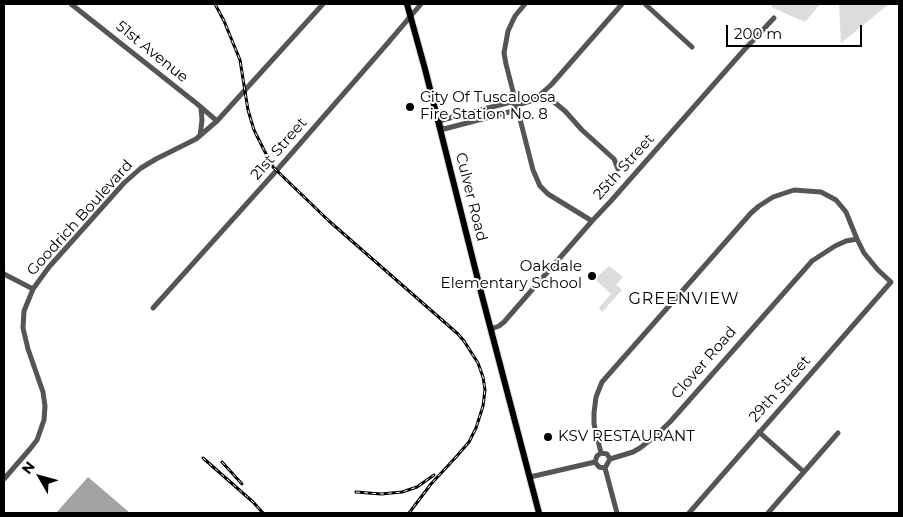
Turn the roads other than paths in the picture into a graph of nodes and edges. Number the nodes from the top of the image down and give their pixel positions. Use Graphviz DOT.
graph roads {
  1 [pos="71,4"];
  2 [pos="323,4"];
  3 [pos="407,4"];
  4 [pos="420,4"];
  5 [pos="524,4"];
  6 [pos="622,4"];
  7 [pos="645,4"];
  8 [pos="410,16"];
  9 [pos="774,18"];
  10 [pos="692,47"];
  11 [pos="543,93"];
  12 [pos="517,105"];
  13 [pos="201,108"];
  14 [pos="217,121"];
  15 [pos="439,125"];
  16 [pos="200,136"];
  17 [pos="618,168"];
  18 [pos="592,221"];
  19 [pos="857,239"];
  20 [pos="4,274"];
  21 [pos="33,289"];
  22 [pos="153,308"];
  23 [pos="491,329"];
  24 [pos="759,432"];
  25 [pos="838,433"];
  26 [pos="601,453"];
  27 [pos="610,458"];
  28 [pos="596,462"];
  29 [pos="605,468"];
  30 [pos="804,472"];
  31 [pos="530,478"];
  32 [pos="4,479"];
  33 [pos="539,513"];
  34 [pos="617,513"];
  35 [pos="689,513"];
  36 [pos="768,513"];
  1 -- 13 [label="street, 51st Avenue"];
  2 -- 14 [label="street, Goodrich Boulevard"];
  3 -- 8 [label="main road, Culver Road"];
  4 -- 8 [label="street, 21st Street"];
  5 -- 12 [label="street"];
  6 -- 11 [label="street"];
  7 -- 10 [label="street"];
  8 -- 15 [label="main road, Culver Road"];
  8 -- 22 [label="street, 21st Street"];
  9 -- 18 [label="street, 25th Street"];
  11 -- 12 [label="street"];
  11 -- 17 [label="street"];
  12 -- 15 [label="street"];
  12 -- 15 [label="street"];
  12 -- 18 [label="street"];
  13 -- 14 [label="street, 51st Avenue"];
  13 -- 16 [label="street"];
  14 -- 16 [label="street, Goodrich Boulevard"];
  15 -- 23 [label="main road, Culver Road"];
  16 -- 21 [label="street, Goodrich Boulevard"];
  18 -- 23 [label="street, 25th Street"];
  19 -- 24 [label="street, 29th Street"];
  19 -- 26 [label="street"];
  19 -- 27 [label="street, Clover Road"];
  20 -- 21 [label="street"];
  21 -- 32 [label="street, Goodrich Boulevard"];
  23 -- 31 [label="main road, Culver Road"];
  24 -- 30 [label="street"];
  24 -- 35 [label="street, 29th Street"];
  25 -- 30 [label="street"];
  26 -- 27 [label="street"];
  26 -- 28 [label="street"];
  27 -- 29 [label="street"];
  28 -- 29 [label="street"];
  28 -- 31 [label="street"];
  29 -- 34 [label="street"];
  30 -- 36 [label="street"];
  31 -- 33 [label="main road, Culver Road"];
}
